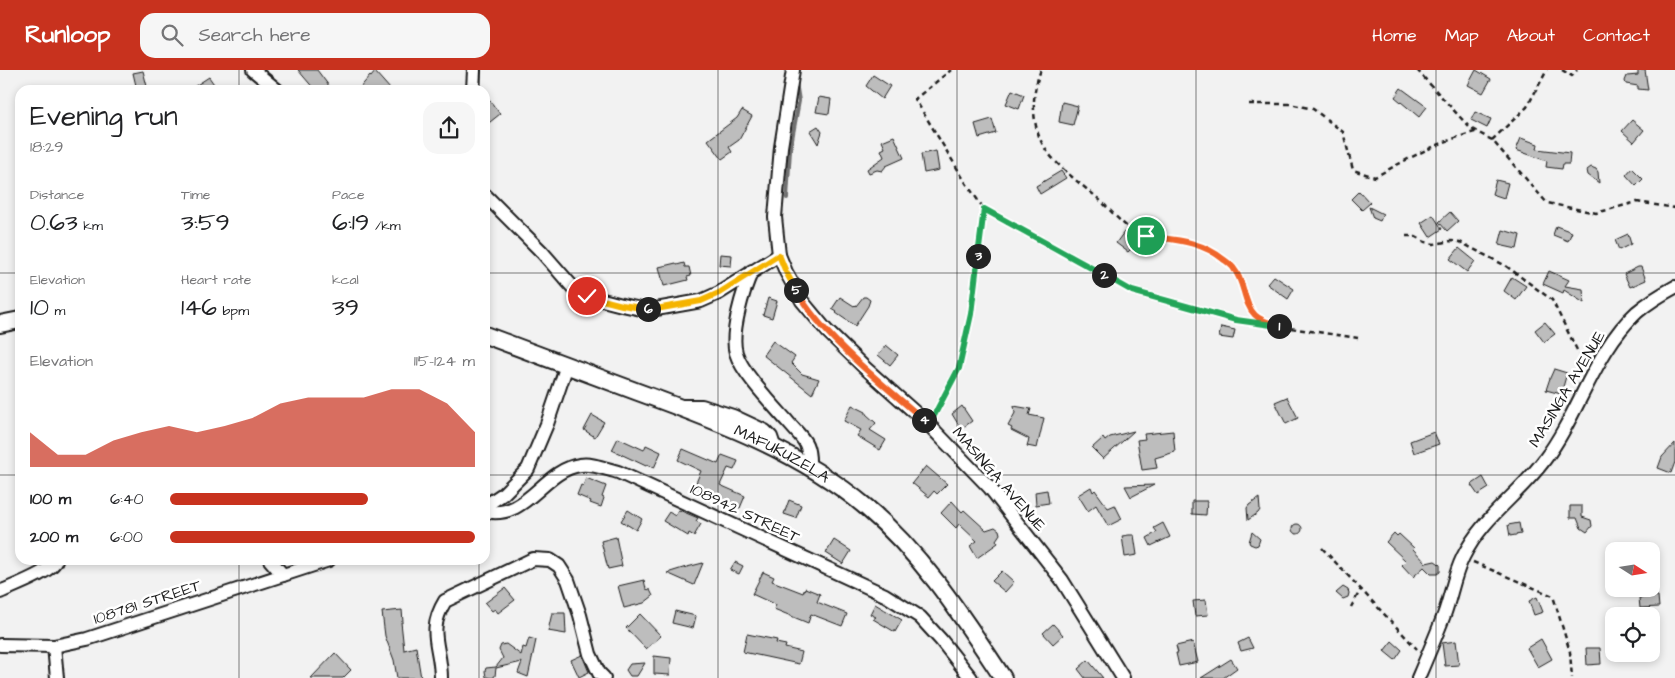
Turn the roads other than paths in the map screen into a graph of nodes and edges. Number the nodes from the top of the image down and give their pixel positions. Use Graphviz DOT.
graph roads {
  1 [pos="253,70"];
  2 [pos="474,70"];
  3 [pos="793,70"];
  4 [pos="271,85"];
  5 [pos="473,85"];
  6 [pos="490,200"];
  7 [pos="779,255"];
  8 [pos="752,271"];
  9 [pos="1675,287"];
  10 [pos="15,321"];
  11 [pos="0,324"];
  12 [pos="490,337"];
  13 [pos="567,365"];
  14 [pos="809,467"];
  15 [pos="490,503"];
  16 [pos="490,513"];
  17 [pos="53,565"];
  18 [pos="274,565"];
  19 [pos="314,565"];
  20 [pos="283,575"];
  21 [pos="0,592"];
  22 [pos="0,645"];
  23 [pos="54,646"];
  24 [pos="57,678"];
  25 [pos="441,678"];
  26 [pos="604,678"];
  27 [pos="971,678"];
  28 [pos="1004,678"];
  29 [pos="1123,678"];
  30 [pos="1418,678"];
  1 -- 4 [label="street"];
  2 -- 5 [label="street"];
  3 -- 7 [label="street, MASINGA AVENUE"];
  6 -- 8 [label="street"];
  7 -- 8 [label="street"];
  7 -- 29 [label="street, MASINGA AVENUE"];
  8 -- 14 [label="street"];
  9 -- 30 [label="street, MASINGA AVENUE"];
  10 -- 11 [label="main road"];
  12 -- 13 [label="main road, MAFUKUZELA"];
  13 -- 14 [label="main road, MAFUKUZELA"];
  13 -- 15 [label="street"];
  14 -- 28 [label="main road, MAFUKUZELA"];
  16 -- 27 [label="street, 108942 STREET"];
  17 -- 21 [label="street"];
  18 -- 20 [label="street"];
  19 -- 20 [label="street, 108781 STREET"];
  20 -- 23 [label="street, 108781 STREET"];
  22 -- 23 [label="street, 108781 STREET"];
  23 -- 24 [label="street"];
  25 -- 26 [label="street"];
}
